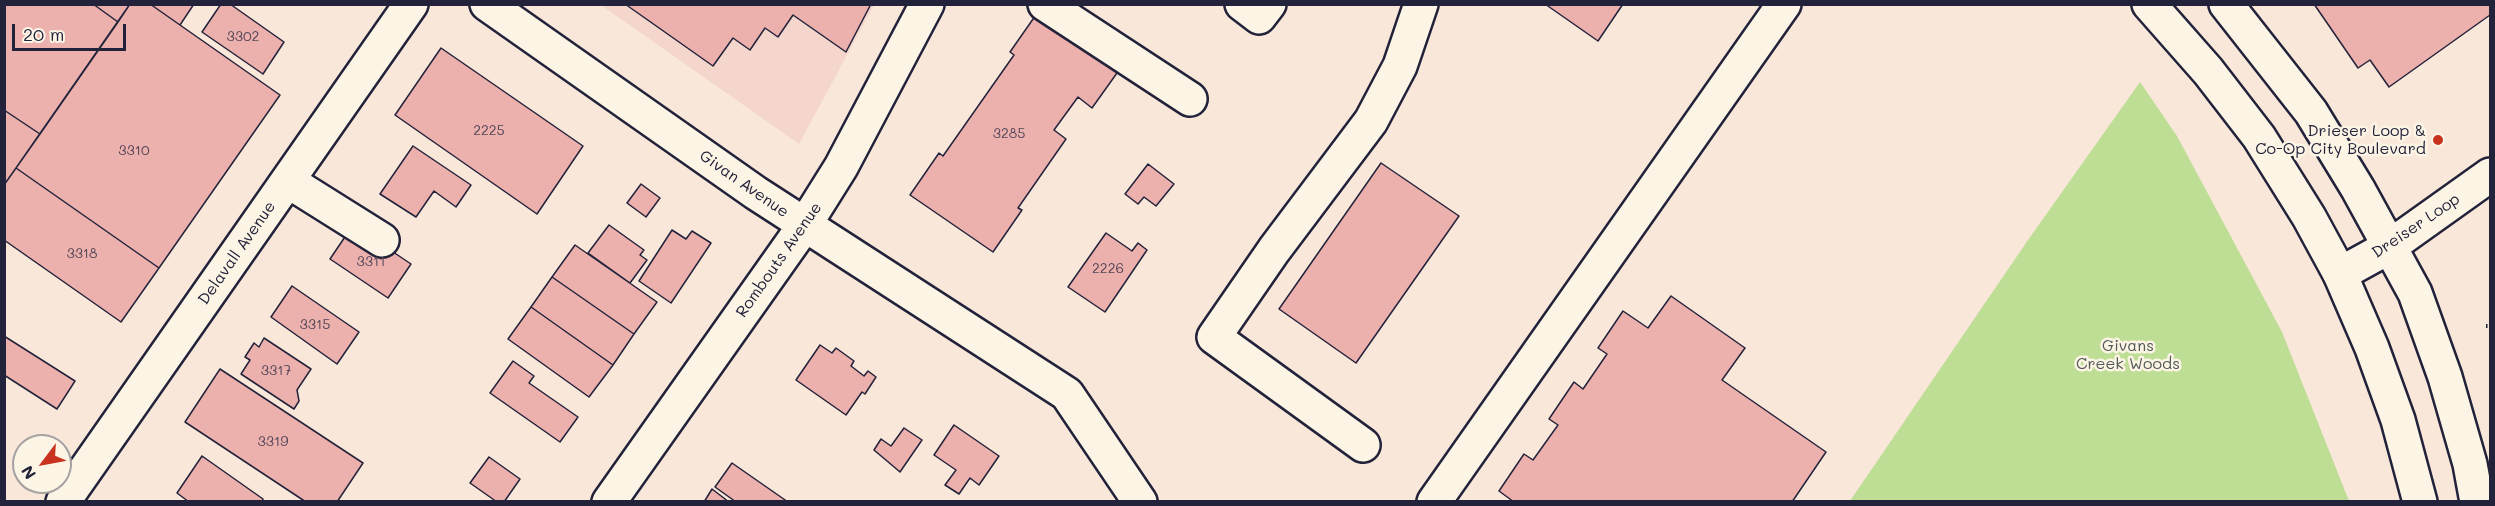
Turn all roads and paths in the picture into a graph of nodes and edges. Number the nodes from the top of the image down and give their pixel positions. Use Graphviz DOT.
graph roads {
  1 [pos="411,4"];
  2 [pos="488,4"];
  3 [pos="927,4"];
  4 [pos="1046,4"];
  5 [pos="1242,4"];
  6 [pos="1269,4"];
  7 [pos="1421,4"];
  8 [pos="1784,4"];
  9 [pos="2149,4"];
  10 [pos="2226,4"];
  11 [pos="1190,99"];
  12 [pos="2490,175"];
  13 [pos="288,181"];
  14 [pos="804,226"];
  15 [pos="382,240"];
  16 [pos="2390,247"];
  17 [pos="2340,274"];
  18 [pos="1363,445"];
  19 [pos="63,501"];
  20 [pos="609,501"];
  21 [pos="1140,501"];
  22 [pos="1434,501"];
  23 [pos="2420,501"];
  24 [pos="2477,501"];
  1 -- 13 [label="street, Delavall Avenue"];
  2 -- 14 [label="street, Givan Avenue"];
  3 -- 14 [label="street, Rombouts Avenue"];
  4 -- 11 [label="street"];
  5 -- 6 [label="street"];
  7 -- 18 [label="street"];
  8 -- 22 [label="street"];
  9 -- 17 [label="street"];
  10 -- 16 [label="street"];
  12 -- 16 [label="street, Dreiser Loop"];
  13 -- 15 [label="street"];
  13 -- 19 [label="street, Delavall Avenue"];
  14 -- 20 [label="street, Rombouts Avenue"];
  14 -- 21 [label="street, Givan Avenue"];
  16 -- 17 [label="street, Dreiser Loop"];
  16 -- 24 [label="street"];
  17 -- 23 [label="street"];
}
